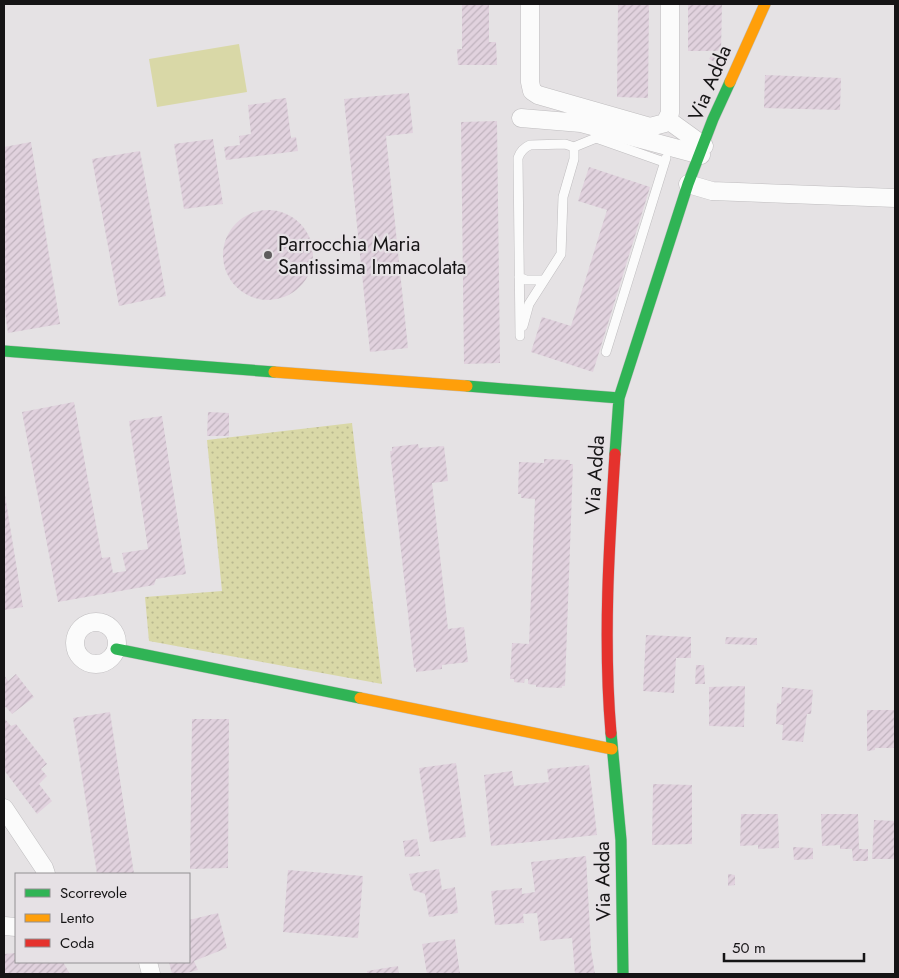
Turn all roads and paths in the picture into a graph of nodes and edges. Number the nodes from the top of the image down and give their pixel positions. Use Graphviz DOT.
graph roads {
  1 [pos="530,4"];
  2 [pos="670,4"];
  3 [pos="765,4"];
  4 [pos="521,118"];
  5 [pos="668,120"];
  6 [pos="574,147"];
  7 [pos="676,149"];
  8 [pos="702,150"];
  9 [pos="664,162"];
  10 [pos="688,184"];
  11 [pos="895,198"];
  12 [pos="519,277"];
  13 [pos="544,280"];
  14 [pos="4,351"];
  15 [pos="606,352"];
  16 [pos="619,398"];
  17 [pos="116,649"];
  18 [pos="612,749"];
  19 [pos="4,808"];
  20 [pos="46,873"];
  21 [pos="623,974"];
  1 -- 5 [label="street"];
  2 -- 5 [label="street"];
  3 -- 8 [label="street, Via Adda"];
  4 -- 7 [label="street"];
  5 -- 8 [label="street"];
  6 -- 9 [label="lane"];
  6 -- 12 [label="lane"];
  6 -- 13 [label="lane"];
  7 -- 8 [label="street"];
  7 -- 9 [label="lane"];
  8 -- 10 [label="street, Via Adda"];
  9 -- 15 [label="lane"];
  10 -- 11 [label="street"];
  10 -- 16 [label="street, Via Adda"];
  12 -- 13 [label="lane"];
  12 -- 13 [label="lane"];
  14 -- 16 [label="street"];
  16 -- 18 [label="street, Via Adda"];
  17 -- 18 [label="street"];
  18 -- 21 [label="street, Via Adda"];
  19 -- 20 [label="street"];
}
